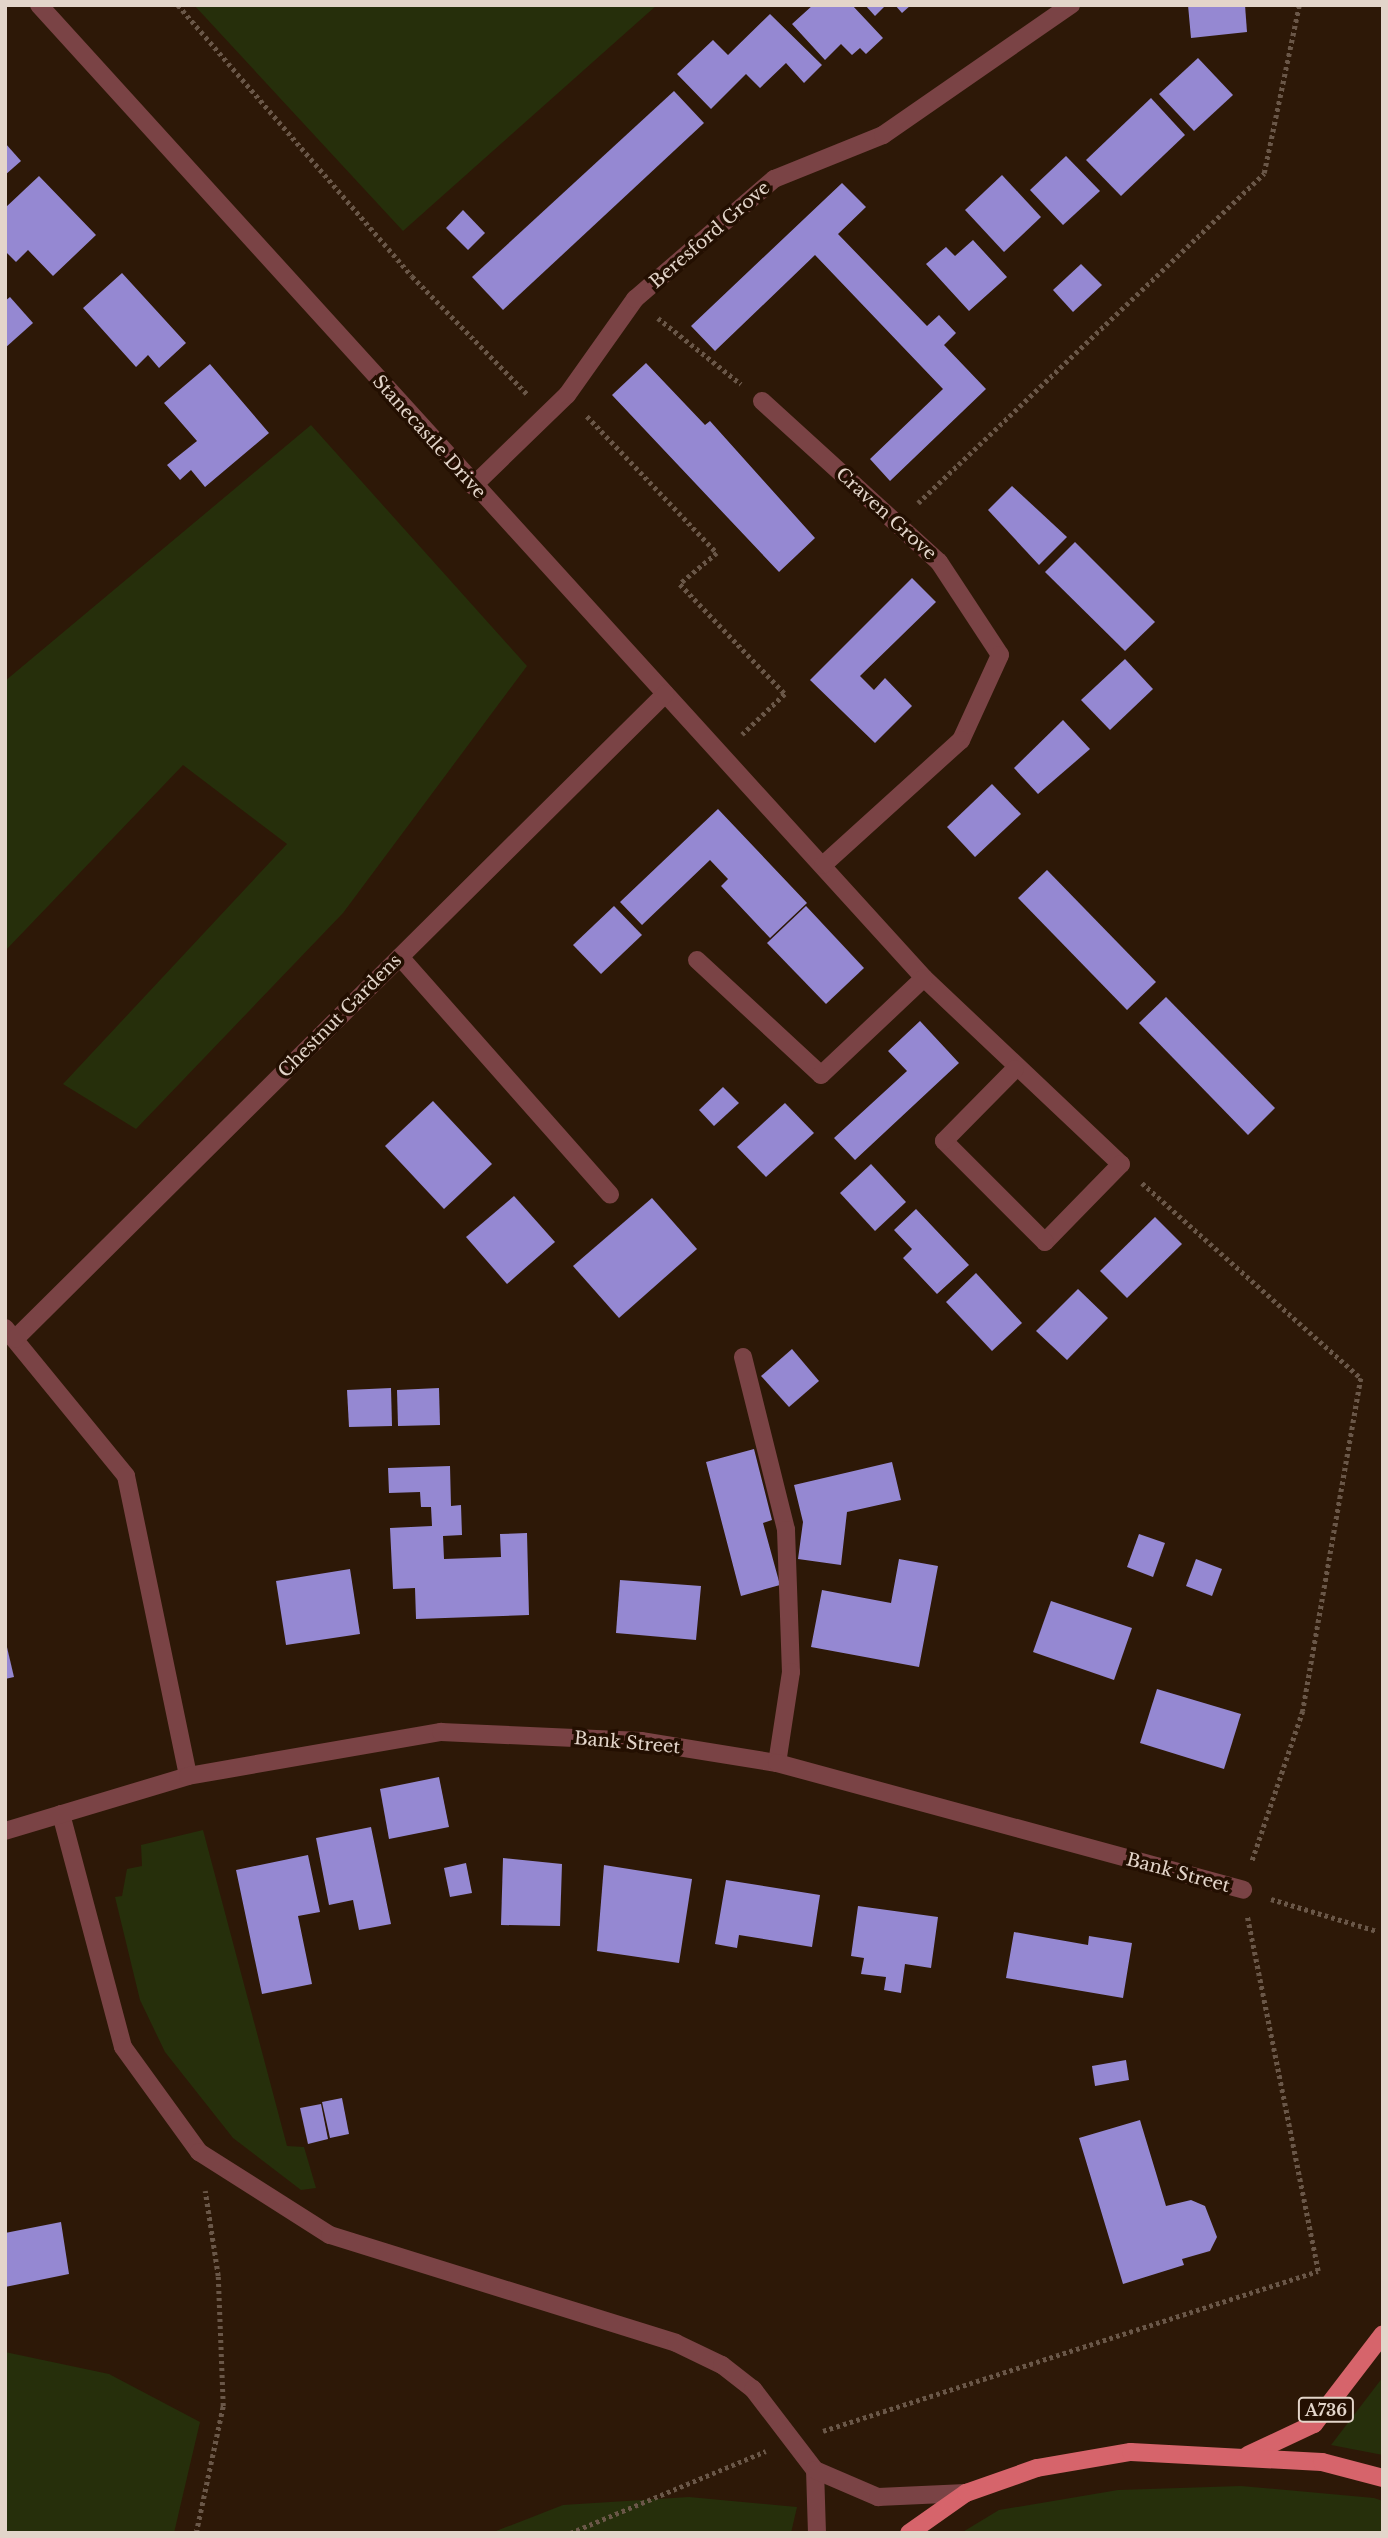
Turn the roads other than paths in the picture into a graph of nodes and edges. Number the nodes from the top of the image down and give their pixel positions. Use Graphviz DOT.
graph roads {
  1 [pos="38,5"];
  2 [pos="1071,5"];
  3 [pos="762,401"];
  4 [pos="473,486"];
  5 [pos="666,694"];
  6 [pos="823,865"];
  7 [pos="400,957"];
  8 [pos="697,960"];
  9 [pos="925,978"];
  10 [pos="1015,1069"];
  11 [pos="610,1194"];
  12 [pos="10,1333"];
  13 [pos="743,1357"];
  14 [pos="776,1763"];
  15 [pos="188,1776"];
  16 [pos="61,1814"];
  17 [pos="5,1831"];
  18 [pos="1243,1890"];
  19 [pos="1383,2334"];
  20 [pos="1245,2456"];
  21 [pos="815,2470"];
  22 [pos="1383,2477"];
  23 [pos="966,2493"];
  24 [pos="817,2533"];
  25 [pos="909,2533"];
  1 -- 4 [label="street, Stanecastle Drive"];
  2 -- 4 [label="street, Beresford Grove"];
  3 -- 6 [label="street, Craven Grove"];
  4 -- 5 [label="street, Stanecastle Drive"];
  5 -- 6 [label="street, Stanecastle Drive"];
  5 -- 7 [label="street, Chestnut Gardens"];
  6 -- 9 [label="street, Stanecastle Drive"];
  7 -- 11 [label="street"];
  7 -- 12 [label="street, Chestnut Gardens"];
  8 -- 9 [label="street"];
  9 -- 10 [label="street, Stanecastle Drive"];
  10 -- 10 [label="street, Stanecastle Drive"];
  12 -- 15 [label="street"];
  13 -- 14 [label="street"];
  14 -- 15 [label="street, Bank Street"];
  14 -- 18 [label="street, Bank Street"];
  15 -- 16 [label="street, Bank Street"];
  16 -- 17 [label="street, Bank Street"];
  16 -- 21 [label="street"];
  19 -- 20 [label="main road, A736"];
  20 -- 22 [label="main road"];
  20 -- 23 [label="main road"];
  21 -- 23 [label="street"];
  21 -- 24 [label="street"];
  23 -- 25 [label="main road"];
}
